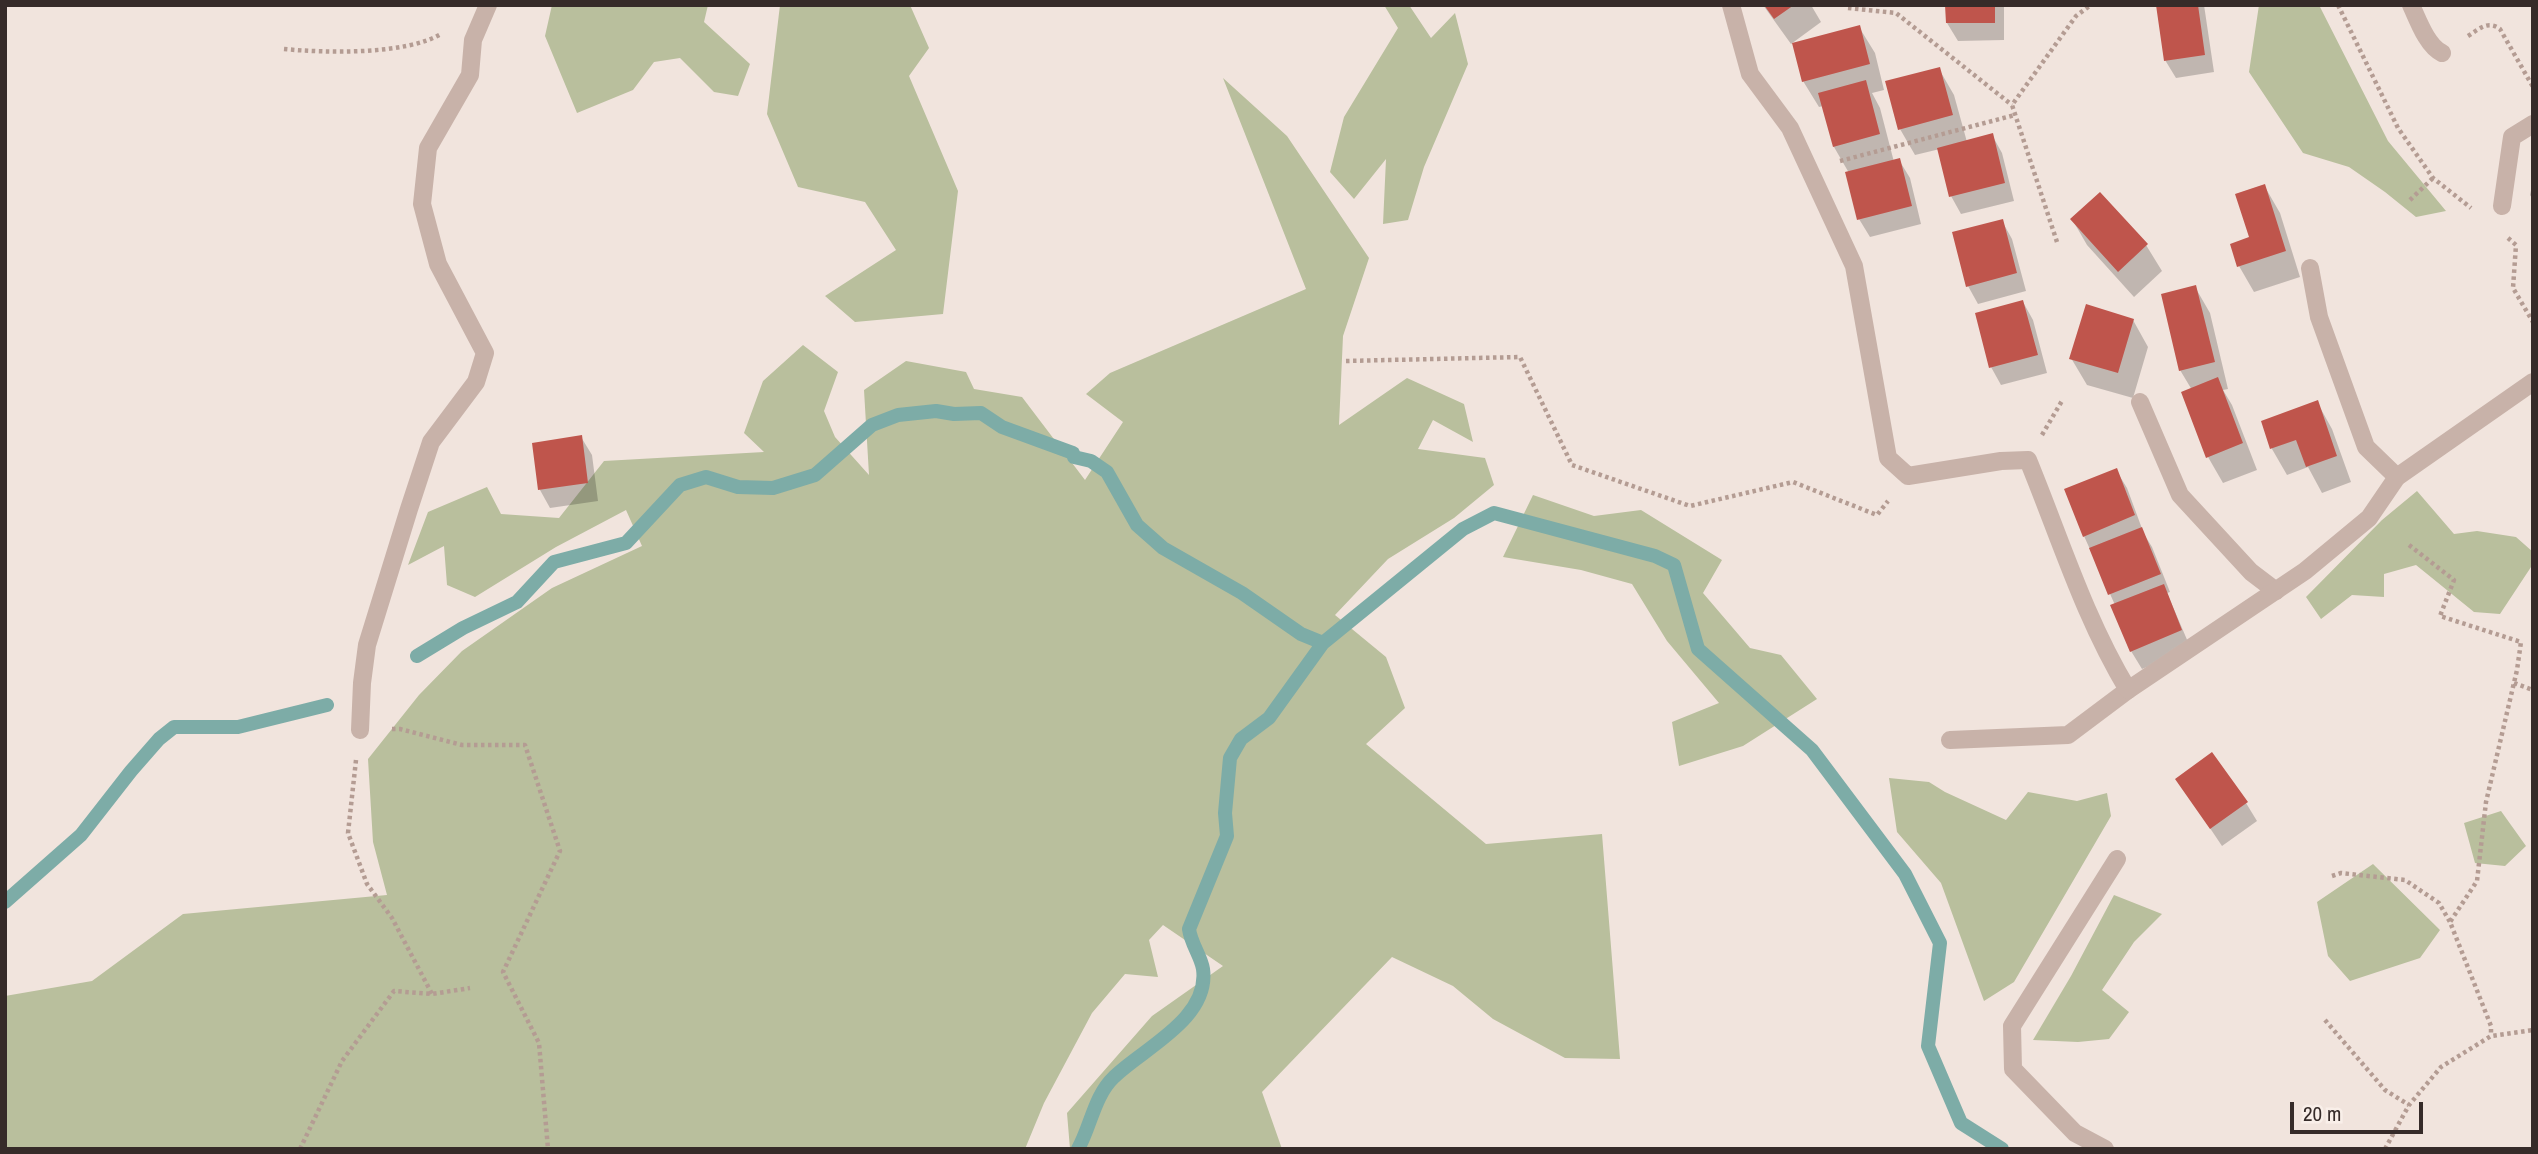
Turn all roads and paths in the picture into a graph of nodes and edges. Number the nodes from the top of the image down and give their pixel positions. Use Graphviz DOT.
graph roads {
  1 [pos="1731,5"];
  2 [pos="2091,5"];
  3 [pos="2338,5"];
  4 [pos="2411,5"];
  5 [pos="488,6"];
  6 [pos="1848,8"];
  7 [pos="284,49"];
  8 [pos="2442,53"];
  9 [pos="2533,87"];
  10 [pos="2012,105"];
  11 [pos="2015,115"];
  12 [pos="2533,124"];
  13 [pos="1809,169"];
  14 [pos="2433,178"];
  15 [pos="2410,200"];
  16 [pos="2502,206"];
  17 [pos="2474,211"];
  18 [pos="2506,236"];
  19 [pos="2057,242"];
  20 [pos="2310,268"];
  21 [pos="2533,322"];
  22 [pos="1346,361"];
  23 [pos="2533,382"];
  24 [pos="2063,399"];
  25 [pos="2140,402"];
  26 [pos="2028,460"];
  27 [pos="1908,476"];
  28 [pos="2397,477"];
  29 [pos="2409,545"];
  30 [pos="2276,591"];
  31 [pos="2514,683"];
  32 [pos="2128,690"];
  33 [pos="2533,690"];
  34 [pos="360,730"];
  35 [pos="1950,740"];
  36 [pos="2117,859"];
  37 [pos="2332,876"];
  38 [pos="2450,922"];
  39 [pos="470,988"];
  40 [pos="432,994"];
  41 [pos="2325,1020"];
  42 [pos="2533,1030"];
  43 [pos="2491,1036"];
  44 [pos="2409,1105"];
  45 [pos="300,1149"];
  46 [pos="548,1149"];
  47 [pos="2105,1149"];
  48 [pos="2385,1149"];
  1 -- 13 [label="street"];
  2 -- 10 [label="path"];
  3 -- 14 [label="path"];
  4 -- 8 [label="street"];
  5 -- 7 [label="path"];
  5 -- 34 [label="street"];
  6 -- 10 [label="path"];
  8 -- 9 [label="path"];
  10 -- 11 [label="path"];
  11 -- 13 [label="path"];
  11 -- 19 [label="path"];
  12 -- 16 [label="street"];
  13 -- 27 [label="street"];
  14 -- 15 [label="path"];
  14 -- 17 [label="path"];
  18 -- 21 [label="path"];
  20 -- 28 [label="street"];
  22 -- 27 [label="path"];
  23 -- 28 [label="street"];
  24 -- 26 [label="path"];
  25 -- 30 [label="street"];
  26 -- 27 [label="street"];
  26 -- 32 [label="street"];
  28 -- 30 [label="street"];
  29 -- 31 [label="path"];
  30 -- 32 [label="street"];
  31 -- 33 [label="path"];
  31 -- 38 [label="path"];
  32 -- 35 [label="street"];
  34 -- 40 [label="path"];
  34 -- 46 [label="path"];
  36 -- 47 [label="street"];
  37 -- 38 [label="path"];
  38 -- 43 [label="path"];
  39 -- 40 [label="path"];
  40 -- 45 [label="path"];
  41 -- 44 [label="path"];
  42 -- 43 [label="path"];
  43 -- 44 [label="path"];
  44 -- 48 [label="path"];
}
